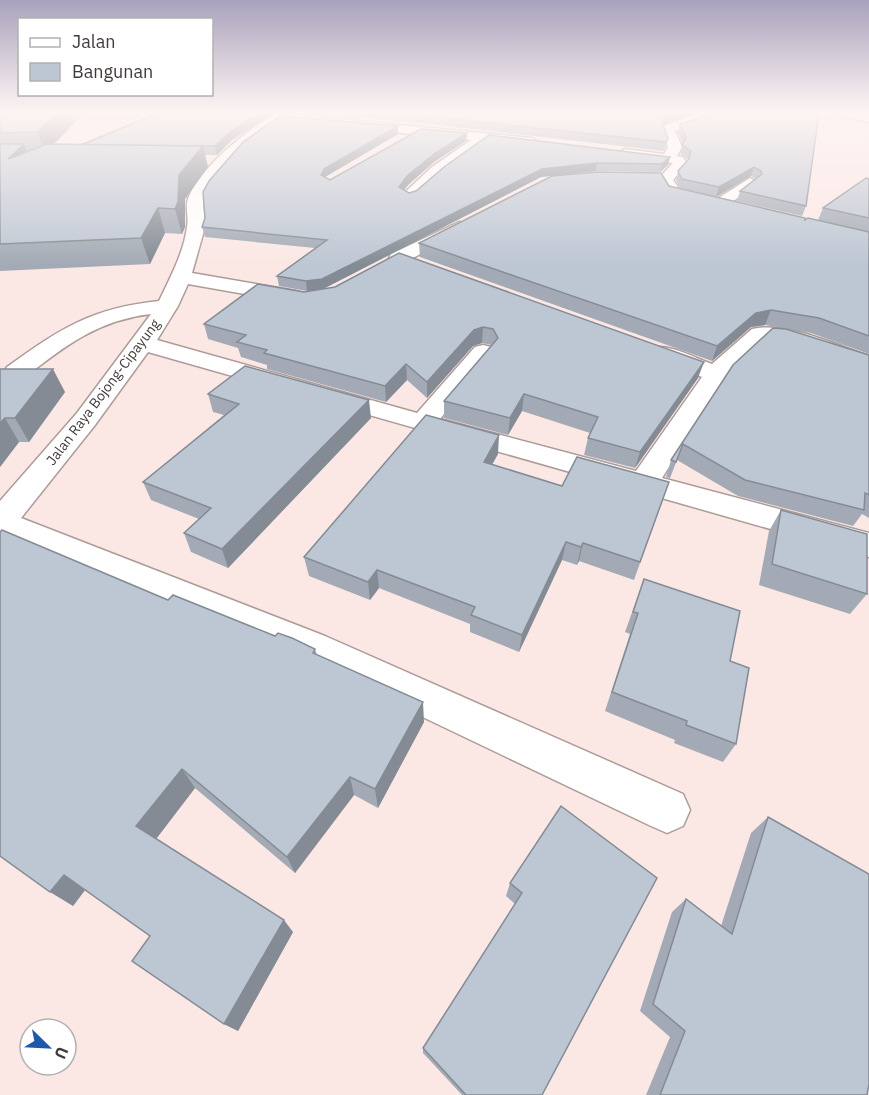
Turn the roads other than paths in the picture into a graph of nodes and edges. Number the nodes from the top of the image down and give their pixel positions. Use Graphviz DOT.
graph roads {
  1 [pos="214,164"];
  2 [pos="444,164"];
  3 [pos="676,164"];
  4 [pos="750,182"];
  5 [pos="410,195"];
  6 [pos="718,205"];
  7 [pos="741,210"];
  8 [pos="473,219"];
  9 [pos="398,258"];
  10 [pos="419,266"];
  11 [pos="378,269"];
  12 [pos="181,277"];
  13 [pos="317,299"];
  14 [pos="168,306"];
  15 [pos="143,343"];
  16 [pos="639,346"];
  17 [pos="483,352"];
  18 [pos="869,364"];
  19 [pos="16,372"];
  20 [pos="717,374"];
  21 [pos="423,423"];
  22 [pos="644,482"];
  23 [pos="0,522"];
  24 [pos="869,545"];
  25 [pos="667,810"];
  1 -- 12 [label="street, Jalan Raya Bojong-Cipayung"];
  2 -- 5 [label="street"];
  3 -- 6 [label="street"];
  4 -- 6 [label="street"];
  6 -- 7 [label="street"];
  8 -- 9 [label="street"];
  9 -- 10 [label="street"];
  9 -- 11 [label="street"];
  12 -- 13 [label="street"];
  12 -- 14 [label="street, Jalan Raya Bojong-Cipayung"];
  14 -- 15 [label="street, Jalan Raya Bojong-Cipayung"];
  14 -- 19 [label="street"];
  15 -- 21 [label="street"];
  15 -- 23 [label="street, Jalan Raya Bojong-Cipayung"];
  16 -- 20 [label="street"];
  17 -- 21 [label="street"];
  18 -- 20 [label="street"];
  20 -- 22 [label="street"];
  21 -- 22 [label="street"];
  22 -- 24 [label="street"];
  23 -- 25 [label="street"];
}
